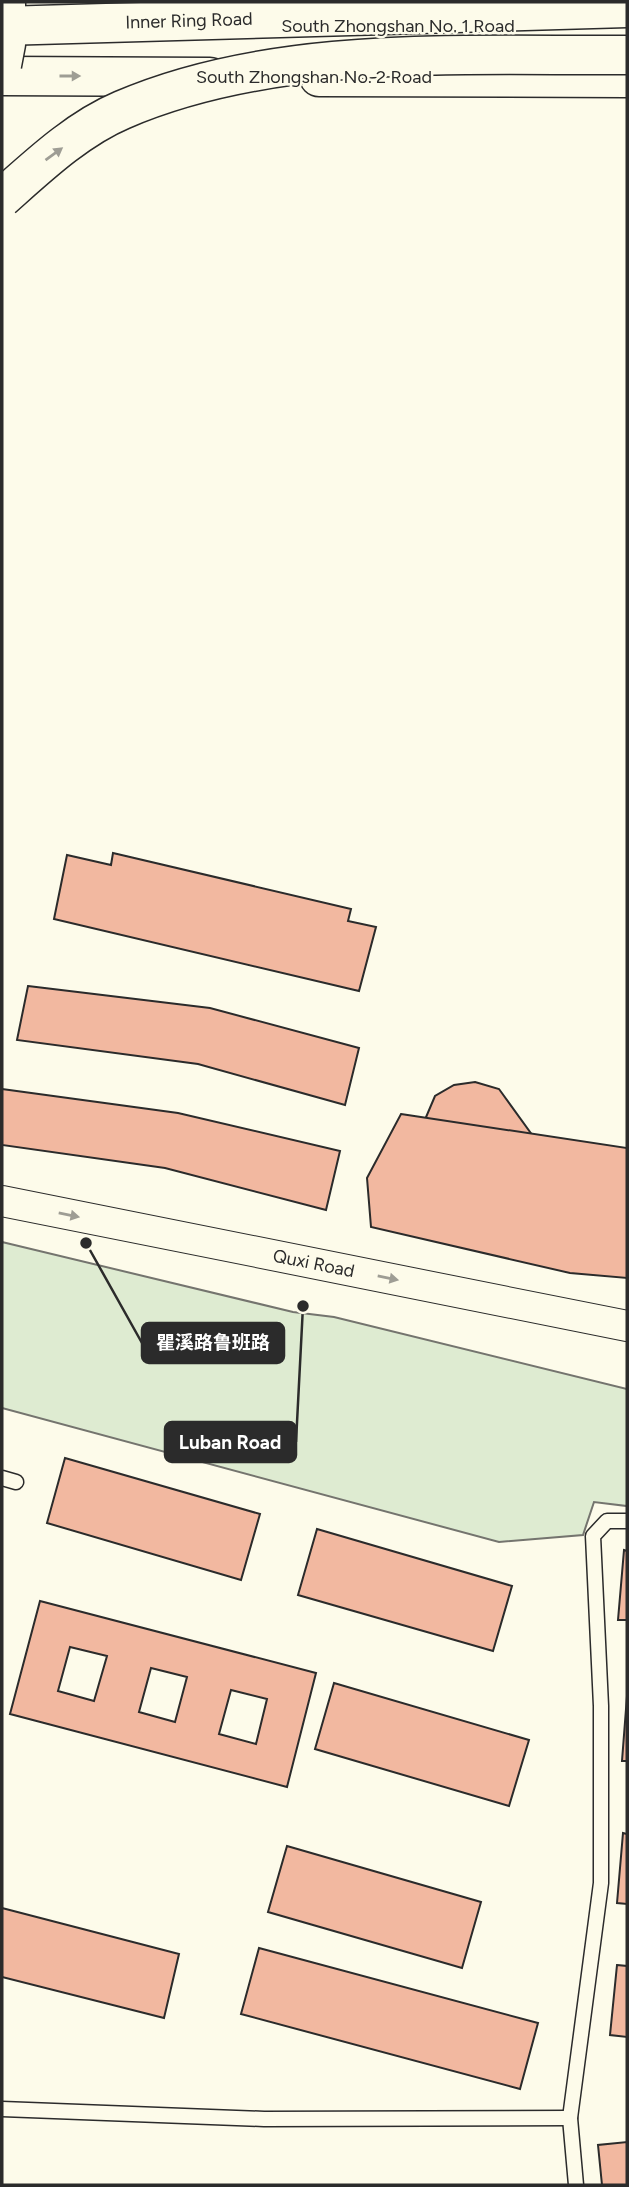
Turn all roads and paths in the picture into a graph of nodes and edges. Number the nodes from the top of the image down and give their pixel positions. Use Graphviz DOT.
graph roads {
  1 [pos="6,2"];
  2 [pos="627,8"];
  3 [pos="83,25"];
  4 [pos="2,26"];
  5 [pos="627,26"];
  6 [pos="2,45"];
  7 [pos="627,55"];
  8 [pos="2,65"];
  9 [pos="2,76"];
  10 [pos="627,78"];
  11 [pos="2,198"];
  12 [pos="2,1201"];
  13 [pos="627,1326"];
  14 [pos="627,1521"];
  15 [pos="2,2109"];
  16 [pos="570,2118"];
  17 [pos="576,2185"];
  1 -- 8 [label="main road, bridge"];
  2 -- 4 [label="main road, Inner Ring Road, bridge"];
  3 -- 4 [label="main road, South Zhongshan No. 1 Road"];
  3 -- 5 [label="main road, South Zhongshan No. 1 Road"];
  3 -- 6 [label="main road"];
  11 -- 7 [label="main road, one-way, bridge"];
  9 -- 10 [label="main road, South Zhongshan No. 2 Road, one-way"];
  12 -- 13 [label="street, Quxi Road, one-way"];
  14 -- 16 [label="lane"];
  15 -- 16 [label="lane"];
  16 -- 17 [label="lane"];
}
